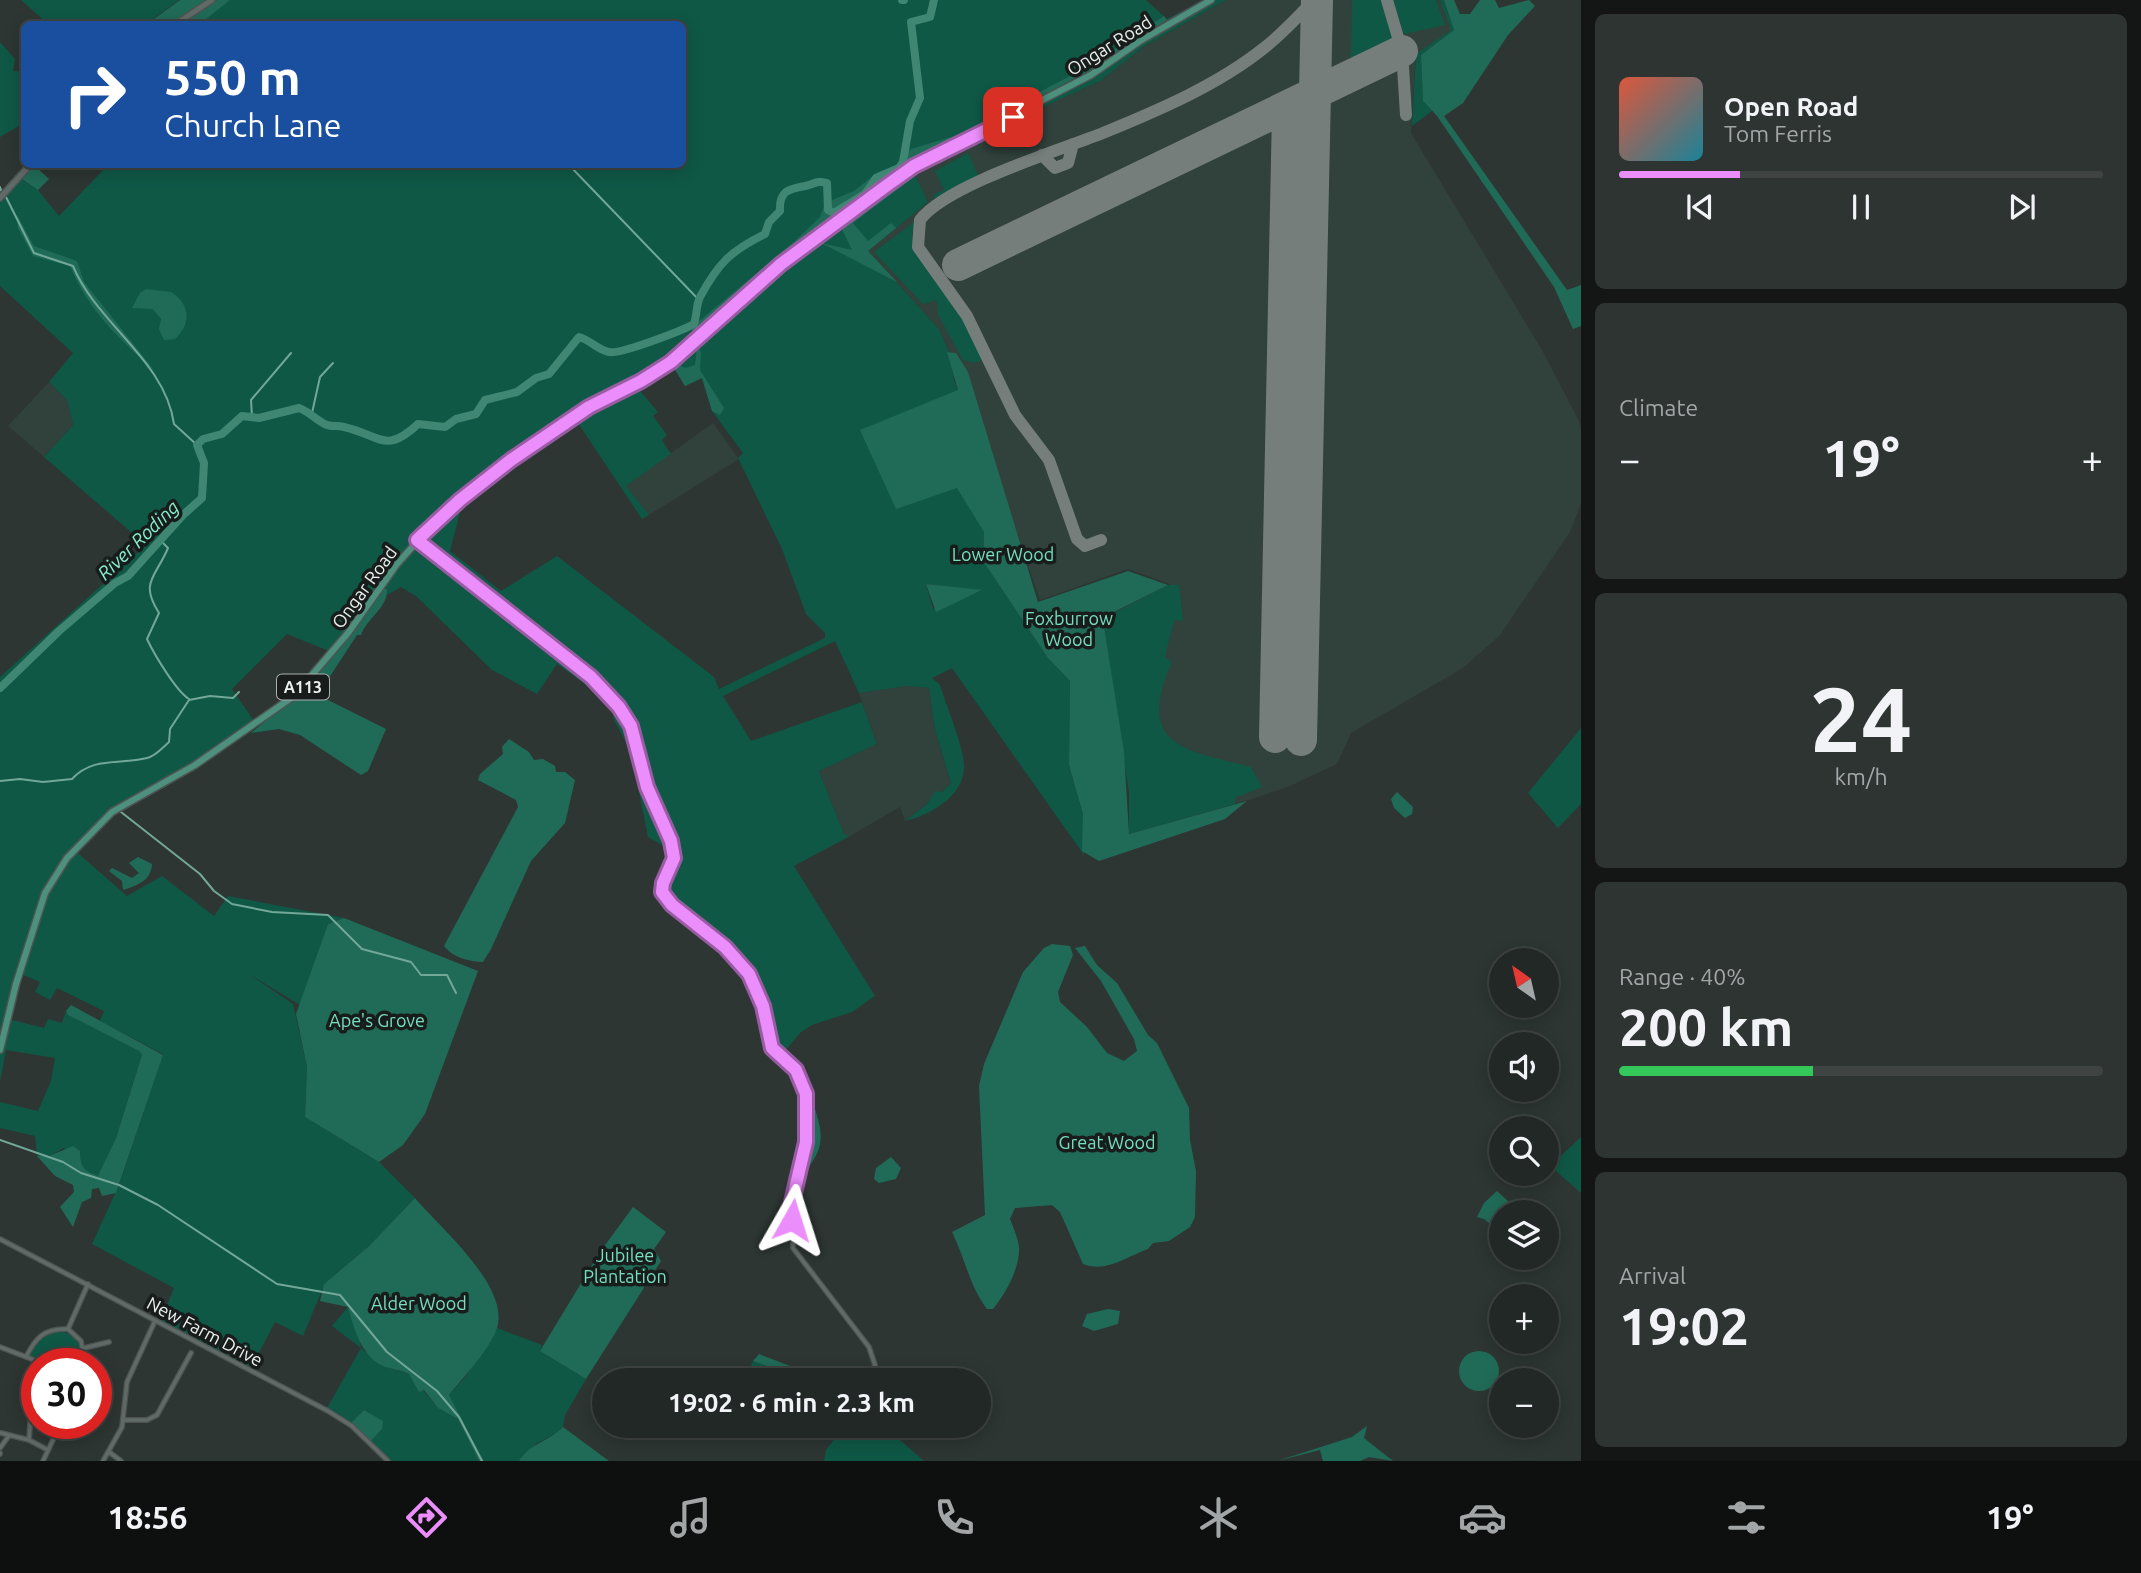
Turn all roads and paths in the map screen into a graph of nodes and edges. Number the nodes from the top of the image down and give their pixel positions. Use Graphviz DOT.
graph roads {
  1 [pos="212,0"];
  2 [pos="1211,0"];
  3 [pos="180,21"];
  4 [pos="27,168"];
  5 [pos="0,198"];
  6 [pos="417,540"];
  7 [pos="0,1050"];
  8 [pos="0,1239"];
  9 [pos="88,1284"];
  10 [pos="155,1321"];
  11 [pos="68,1329"];
  12 [pos="109,1342"];
  13 [pos="0,1348"];
  14 [pos="31,1348"];
  15 [pos="84,1348"];
  16 [pos="191,1353"];
  17 [pos="21,1355"];
  18 [pos="874,1368"];
  19 [pos="124,1420"];
  20 [pos="1,1433"];
  21 [pos="8,1437"];
  22 [pos="53,1439"];
  23 [pos="29,1440"];
  24 [pos="0,1448"];
  25 [pos="48,1450"];
  26 [pos="108,1452"];
  27 [pos="43,1461"];
  28 [pos="103,1461"];
  29 [pos="121,1461"];
  30 [pos="388,1461"];
  1 -- 3 [label="street"];
  2 -- 6 [label="main road, Ongar Road / A113"];
  4 -- 5 [label="street"];
  6 -- 7 [label="main road, Ongar Road / A113"];
  6 -- 18 [label="street"];
  8 -- 9 [label="street, New Farm Drive"];
  9 -- 10 [label="street, New Farm Drive"];
  9 -- 11 [label="street"];
  10 -- 19 [label="street"];
  10 -- 30 [label="street, New Farm Drive"];
  11 -- 14 [label="street"];
  11 -- 15 [label="street"];
  12 -- 15 [label="street"];
  13 -- 17 [label="street"];
  16 -- 19 [label="street"];
  19 -- 26 [label="street"];
  20 -- 21 [label="street"];
  21 -- 23 [label="street"];
  21 -- 24 [label="street"];
  22 -- 25 [label="street"];
  23 -- 25 [label="street"];
  25 -- 27 [label="street"];
  26 -- 28 [label="street"];
  26 -- 29 [label="street"];
}
